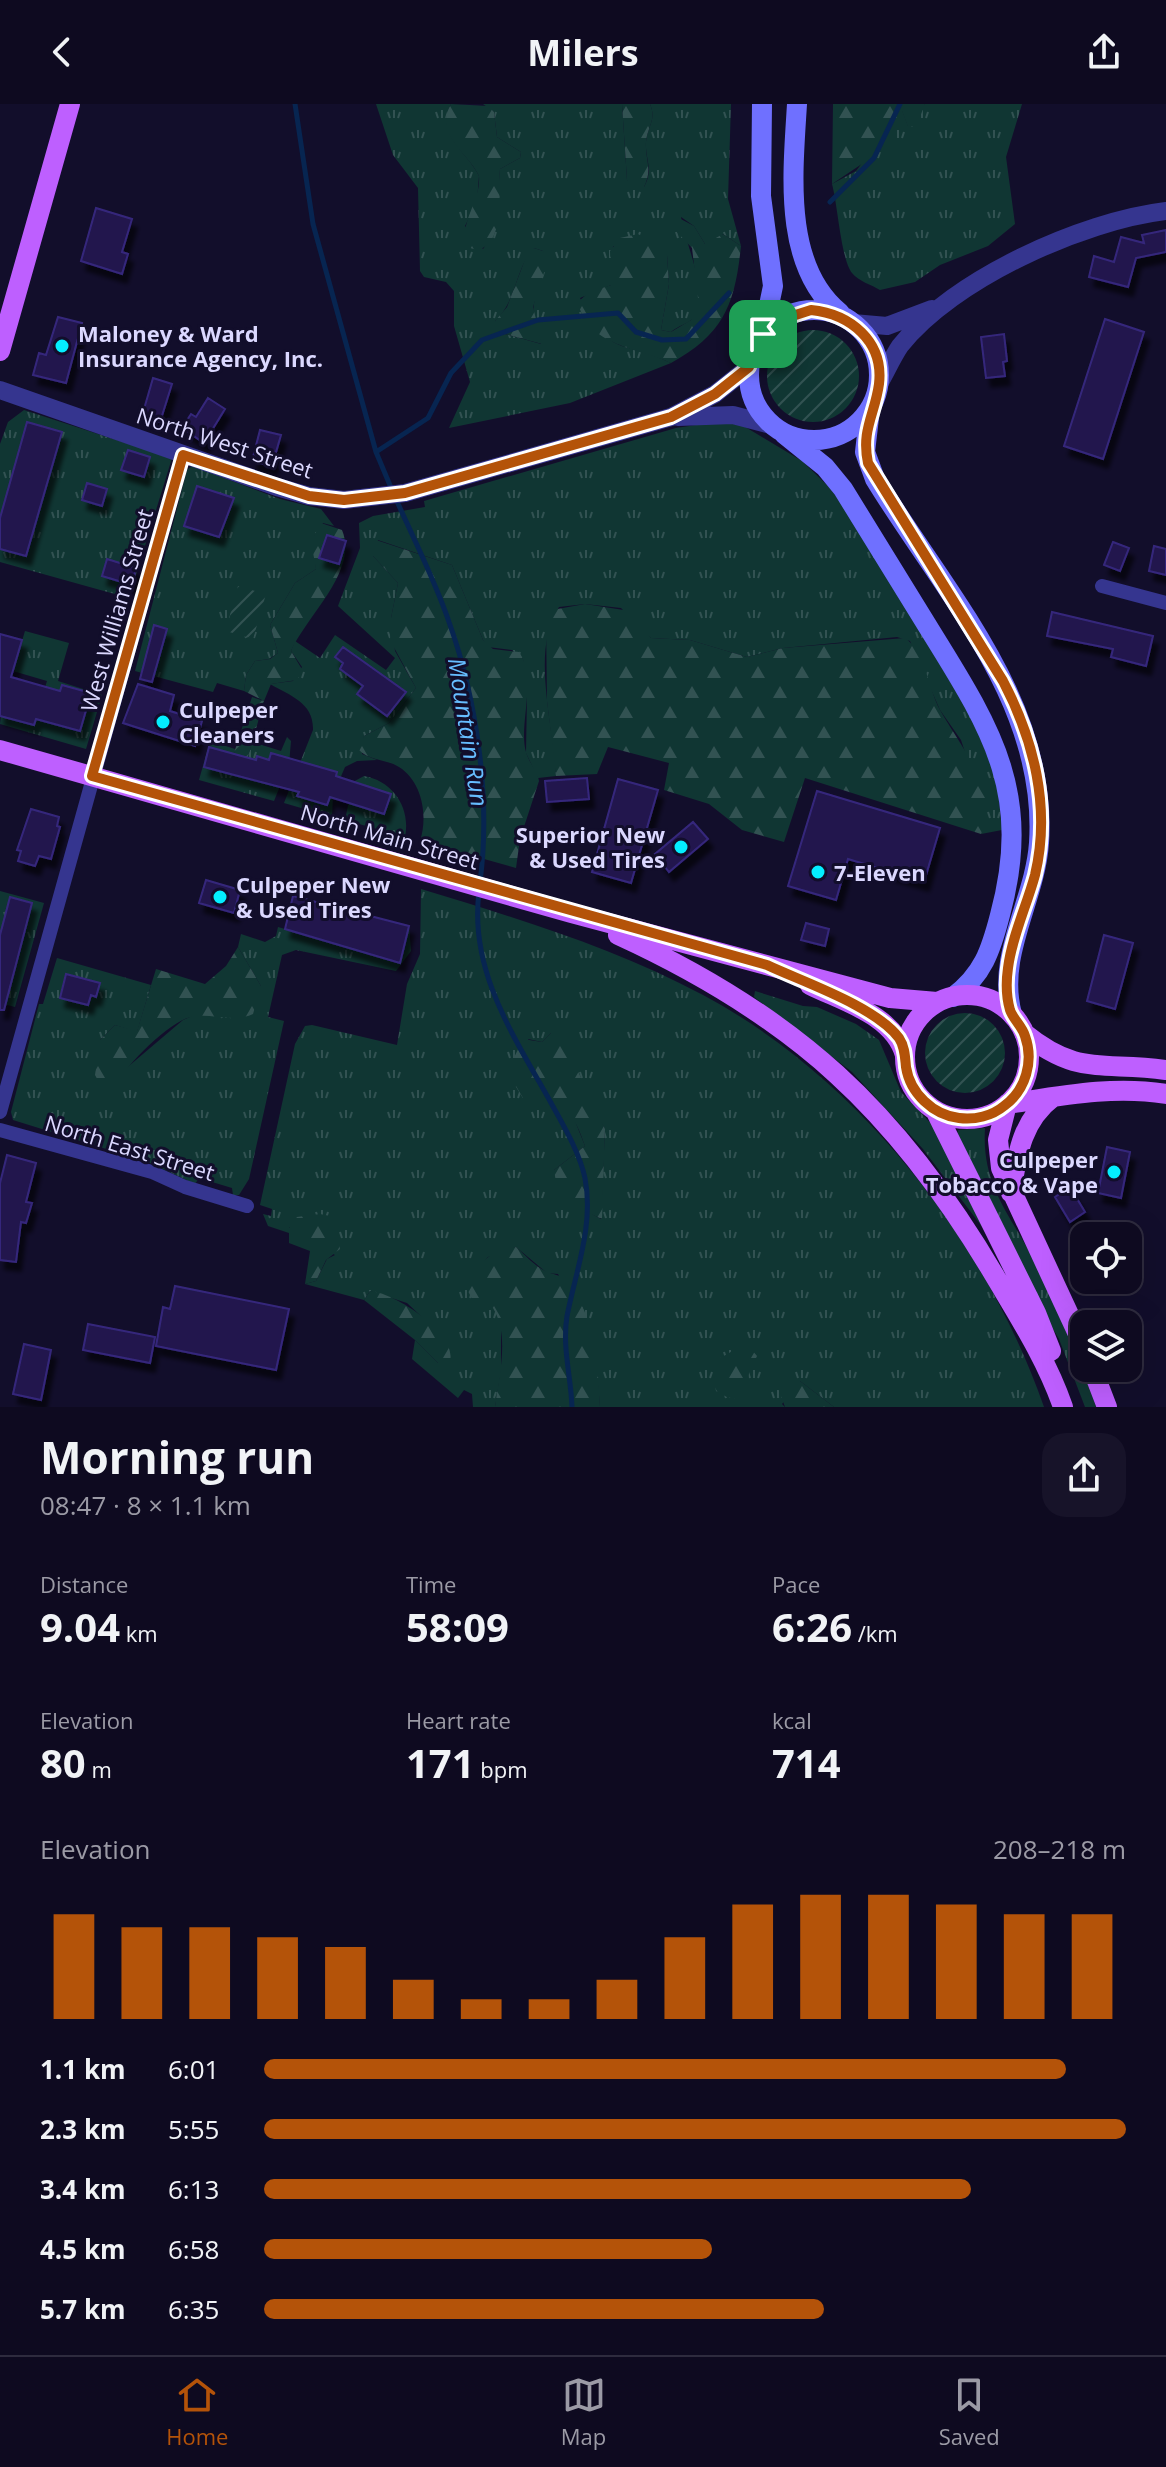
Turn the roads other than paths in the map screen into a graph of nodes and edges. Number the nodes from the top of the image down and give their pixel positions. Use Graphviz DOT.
graph roads {
  1 [pos="70,104"];
  2 [pos="762,104"];
  3 [pos="797,104"];
  4 [pos="1166,211"];
  5 [pos="946,304"];
  6 [pos="850,320"];
  7 [pos="763,334"];
  8 [pos="0,351"];
  9 [pos="749,367"];
  10 [pos="879,384"];
  11 [pos="0,390"];
  12 [pos="870,409"];
  13 [pos="671,417"];
  14 [pos="778,430"];
  15 [pos="183,455"];
  16 [pos="1102,586"];
  17 [pos="1166,603"];
  18 [pos="0,750"];
  19 [pos="92,776"];
  20 [pos="571,913"];
  21 [pos="767,965"];
  22 [pos="945,999"];
  23 [pos="1012,1014"];
  24 [pos="1024,1033"];
  25 [pos="905,1055"];
  26 [pos="1166,1070"];
  27 [pos="1166,1094"];
  28 [pos="1053,1097"];
  29 [pos="1007,1104"];
  30 [pos="935,1110"];
  31 [pos="0,1112"];
  32 [pos="0,1130"];
  33 [pos="1011,1193"];
  34 [pos="247,1206"];
  35 [pos="1070,1315"];
  36 [pos="1097,1382"];
  37 [pos="1063,1407"];
  38 [pos="1069,1407"];
  39 [pos="1107,1407"];
  1 -- 8 [label="main road"];
  2 -- 7 [label="main road"];
  3 -- 6 [label="main road"];
  4 -- 5 [label="street"];
  5 -- 6 [label="street"];
  5 -- 10 [label="street"];
  6 -- 7 [label="main road"];
  6 -- 10 [label="main road"];
  7 -- 9 [label="main road"];
  9 -- 13 [label="street, North West Street"];
  9 -- 14 [label="main road"];
  10 -- 12 [label="main road"];
  11 -- 15 [label="street, North West Street"];
  12 -- 14 [label="main road"];
  12 -- 23 [label="main road"];
  13 -- 14 [label="street, North West Street"];
  13 -- 15 [label="street, North West Street"];
  14 -- 22 [label="main road"];
  15 -- 19 [label="street, West Williams Street"];
  16 -- 17 [label="street"];
  18 -- 19 [label="main road, North Main Street"];
  19 -- 20 [label="main road, North Main Street"];
  19 -- 31 [label="street, West Williams Street"];
  20 -- 21 [label="main road, North Main Street"];
  20 -- 37 [label="main road"];
  21 -- 22 [label="main road, North Main Street"];
  21 -- 25 [label="main road, North Main Street"];
  22 -- 23 [label="main road, North Main Street"];
  22 -- 25 [label="main road"];
  23 -- 24 [label="main road"];
  24 -- 26 [label="main road"];
  24 -- 29 [label="main road"];
  25 -- 30 [label="main road, North Main Street"];
  27 -- 28 [label="main road"];
  28 -- 29 [label="main road"];
  28 -- 33 [label="main road"];
  29 -- 30 [label="main road"];
  29 -- 33 [label="main road"];
  30 -- 38 [label="main road, North Main Street"];
  32 -- 34 [label="street, North East Street"];
  33 -- 35 [label="main road"];
  36 -- 39 [label="main road"];
}
